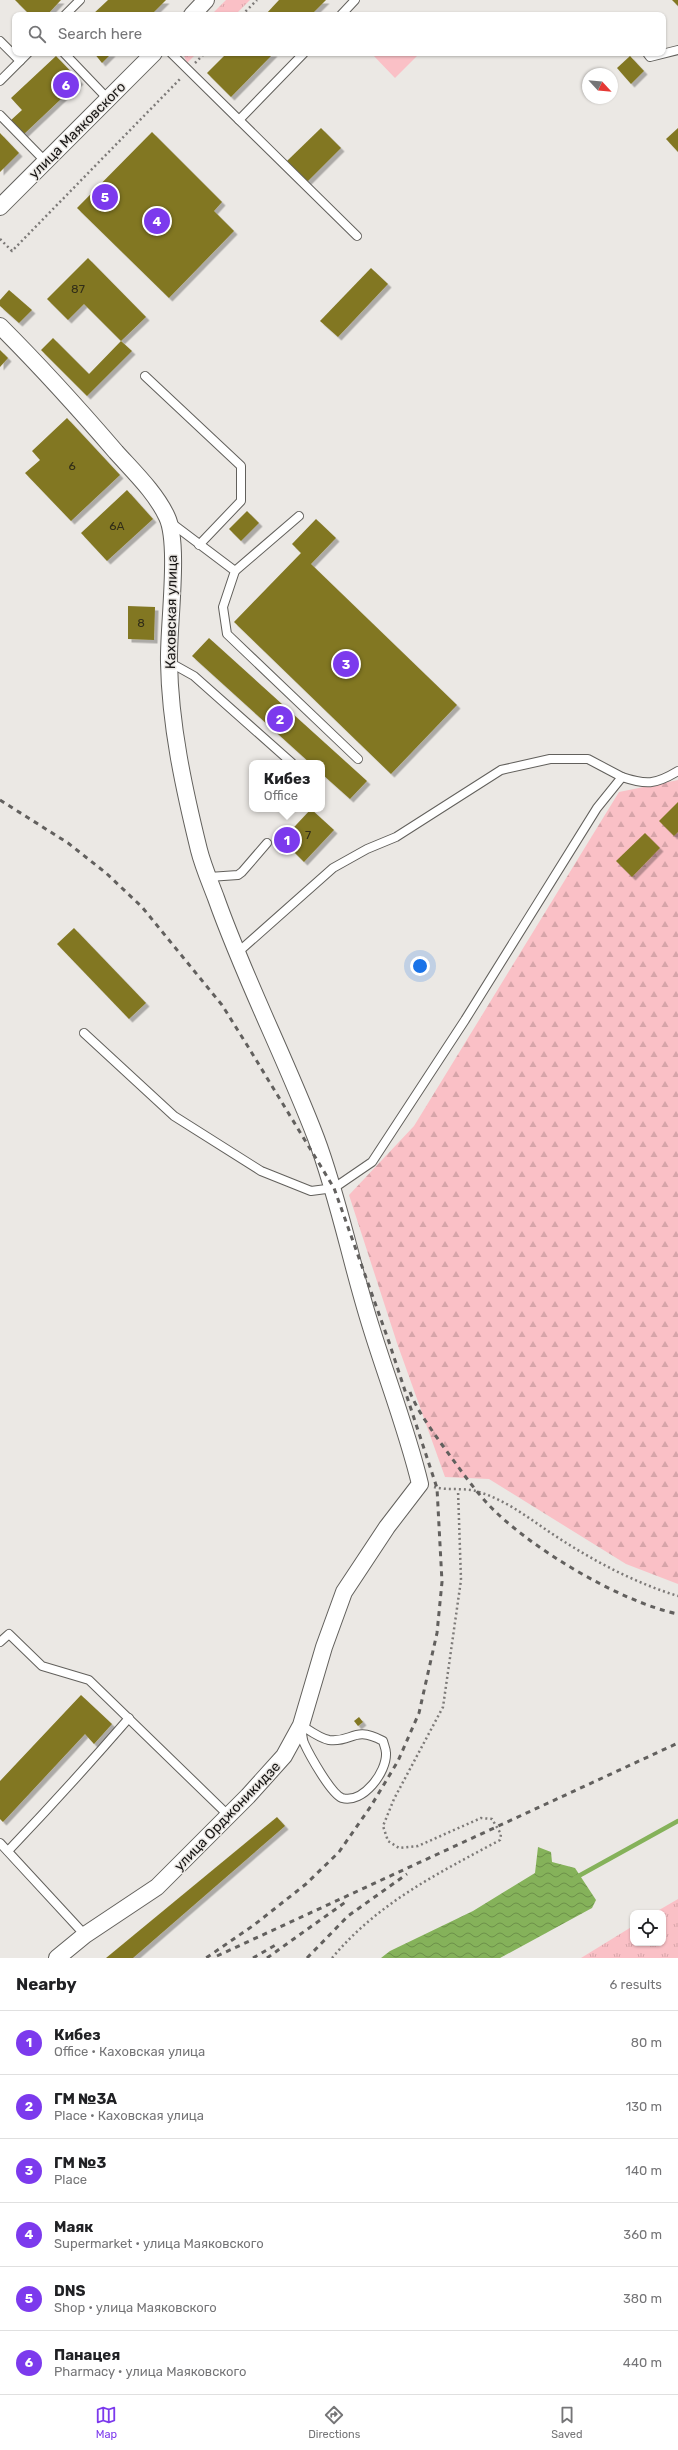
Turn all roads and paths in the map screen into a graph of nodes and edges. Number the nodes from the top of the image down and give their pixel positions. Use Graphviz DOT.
graph roads {
  1 [pos="80,0"];
  2 [pos="206,0"];
  3 [pos="257,0"];
  4 [pos="355,0"];
  5 [pos="68,12"];
  6 [pos="195,12"];
  7 [pos="245,12"];
  8 [pos="344,12"];
  9 [pos="0,41"];
  10 [pos="678,50"];
  11 [pos="12,53"];
  12 [pos="666,53"];
  13 [pos="15,56"];
  14 [pos="25,56"];
  15 [pos="67,56"];
  16 [pos="151,56"];
  17 [pos="174,56"];
  18 [pos="202,56"];
  19 [pos="301,56"];
  20 [pos="20,61"];
  21 [pos="188,70"];
  22 [pos="0,81"];
  23 [pos="107,98"];
  24 [pos="0,115"];
  25 [pos="239,120"];
  26 [pos="45,161"];
  27 [pos="0,207"];
  28 [pos="357,236"];
  29 [pos="0,239"];
  30 [pos="0,326"];
  31 [pos="145,376"];
  32 [pos="299,516"];
  33 [pos="170,521"];
  34 [pos="199,544"];
  35 [pos="235,571"];
  36 [pos="169,662"];
  37 [pos="358,759"];
  38 [pos="289,760"];
  39 [pos="678,771"];
  40 [pos="622,777"];
  41 [pos="267,843"];
  42 [pos="209,877"];
  43 [pos="236,954"];
  44 [pos="84,1033"];
  45 [pos="334,1188"];
  46 [pos="420,1484"];
  47 [pos="458,1490"];
  48 [pos="678,1596"];
  49 [pos="0,1642"];
  50 [pos="129,1718"];
  51 [pos="301,1725"];
  52 [pos="228,1815"];
  53 [pos="0,1843"];
  54 [pos="8,1850"];
  55 [pos="85,1935"];
  56 [pos="57,1958"];
  57 [pos="332,1958"];
  1 -- 5 [label="lane"];
  2 -- 6 [label="street"];
  3 -- 7 [label="path"];
  4 -- 8 [label="lane"];
  9 -- 11 [label="lane"];
  10 -- 12 [label="lane"];
  13 -- 20 [label="lane"];
  14 -- 20 [label="lane"];
  15 -- 23 [label="lane"];
  16 -- 23 [label="street, улица Маяковского"];
  17 -- 21 [label="lane"];
  18 -- 21 [label="path"];
  19 -- 25 [label="lane"];
  20 -- 22 [label="lane"];
  21 -- 25 [label="lane"];
  21 -- 29 [label="path"];
  23 -- 26 [label="street, улица Маяковского"];
  24 -- 26 [label="lane"];
  25 -- 28 [label="lane"];
  26 -- 27 [label="street, улица Маяковского"];
  30 -- 33 [label="street, Каховская улица"];
  31 -- 34 [label="lane"];
  32 -- 35 [label="lane"];
  33 -- 34 [label="lane"];
  33 -- 36 [label="street, Каховская улица"];
  34 -- 35 [label="lane"];
  35 -- 37 [label="lane"];
  36 -- 38 [label="lane"];
  36 -- 42 [label="street, Каховская улица"];
  39 -- 40 [label="lane"];
  40 -- 43 [label="lane"];
  40 -- 45 [label="lane"];
  41 -- 42 [label="lane"];
  42 -- 43 [label="street, Каховская улица"];
  43 -- 45 [label="street, Каховская улица"];
  44 -- 45 [label="lane"];
  45 -- 46 [label="street, Каховская улица"];
  46 -- 47 [label="path"];
  46 -- 51 [label="street, улица Орджоникидзе"];
  47 -- 48 [label="path"];
  47 -- 57 [label="path"];
  49 -- 50 [label="lane"];
  50 -- 52 [label="lane"];
  50 -- 54 [label="lane"];
  51 -- 51 [label="lane"];
  51 -- 52 [label="street, улица Орджоникидзе"];
  52 -- 55 [label="street, улица Орджоникидзе"];
  53 -- 54 [label="lane"];
  54 -- 55 [label="lane"];
  55 -- 56 [label="street, улица Орджоникидзе"];
}
